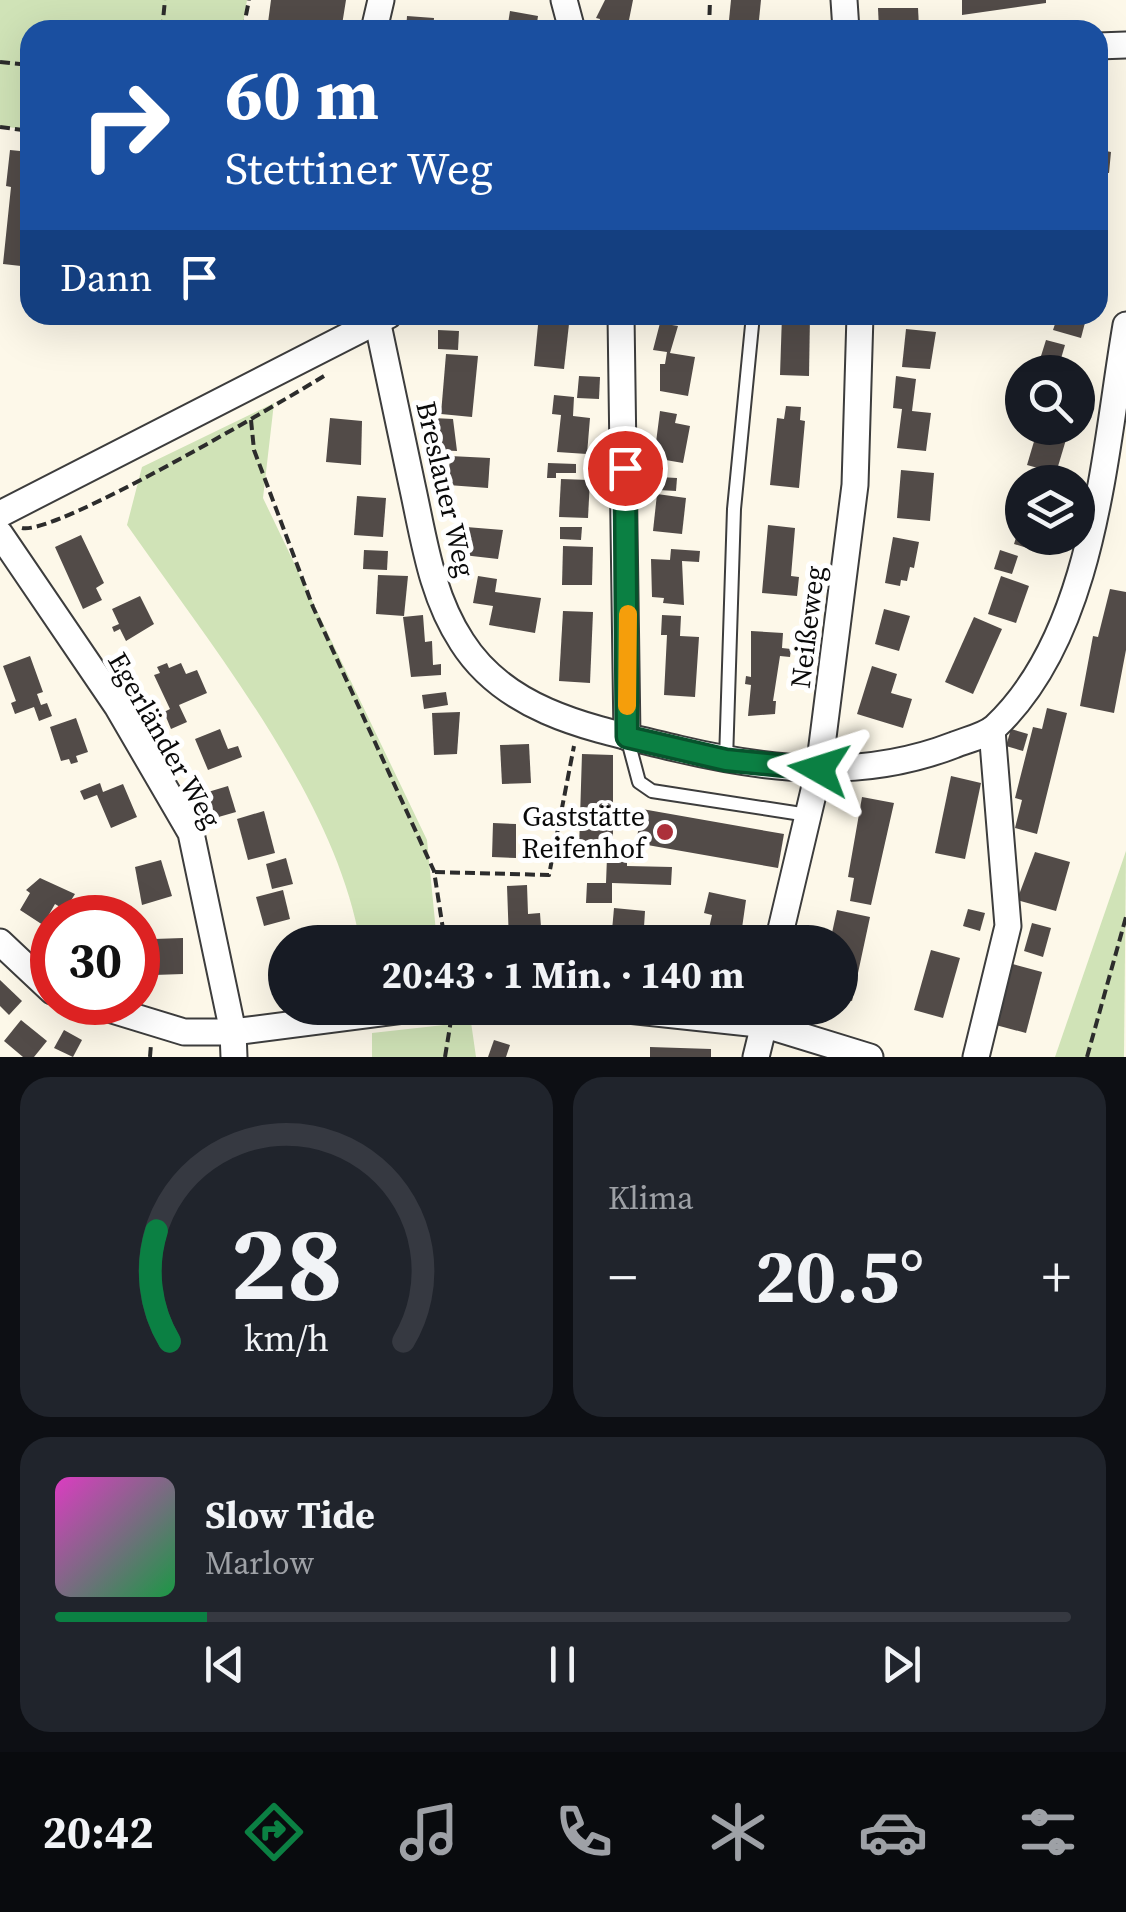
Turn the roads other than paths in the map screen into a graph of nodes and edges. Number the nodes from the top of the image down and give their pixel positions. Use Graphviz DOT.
graph roads {
  1 [pos="367,325"];
  2 [pos="383,325"];
  3 [pos="620,325"];
  4 [pos="752,325"];
  5 [pos="860,325"];
  6 [pos="1126,325"];
  7 [pos="5,525"];
  8 [pos="992,730"];
  9 [pos="627,737"];
  10 [pos="726,760"];
  11 [pos="819,769"];
  12 [pos="808,815"];
  13 [pos="782,925"];
  14 [pos="0,942"];
  15 [pos="30,973"];
  16 [pos="160,1025"];
  17 [pos="334,1025"];
  18 [pos="765,1025"];
  19 [pos="790,1025"];
  20 [pos="233,1045"];
  21 [pos="756,1057"];
  22 [pos="870,1057"];
  23 [pos="976,1057"];
  1 -- 7 [label="street"];
  2 -- 9 [label="street, Breslauer Weg"];
  3 -- 9 [label="street"];
  4 -- 10 [label="lane"];
  5 -- 11 [label="street, Neißeweg"];
  6 -- 8 [label="street"];
  7 -- 20 [label="street, Egerländer Weg"];
  8 -- 11 [label="street, Breslauer Weg"];
  8 -- 23 [label="street"];
  9 -- 10 [label="street, Breslauer Weg"];
  9 -- 12 [label="lane"];
  10 -- 11 [label="street, Breslauer Weg"];
  11 -- 12 [label="street, Neißeweg"];
  12 -- 13 [label="street, Neißeweg"];
  14 -- 15 [label="street"];
  16 -- 20 [label="street"];
  17 -- 20 [label="street"];
  18 -- 21 [label="street"];
  19 -- 22 [label="street"];
}
